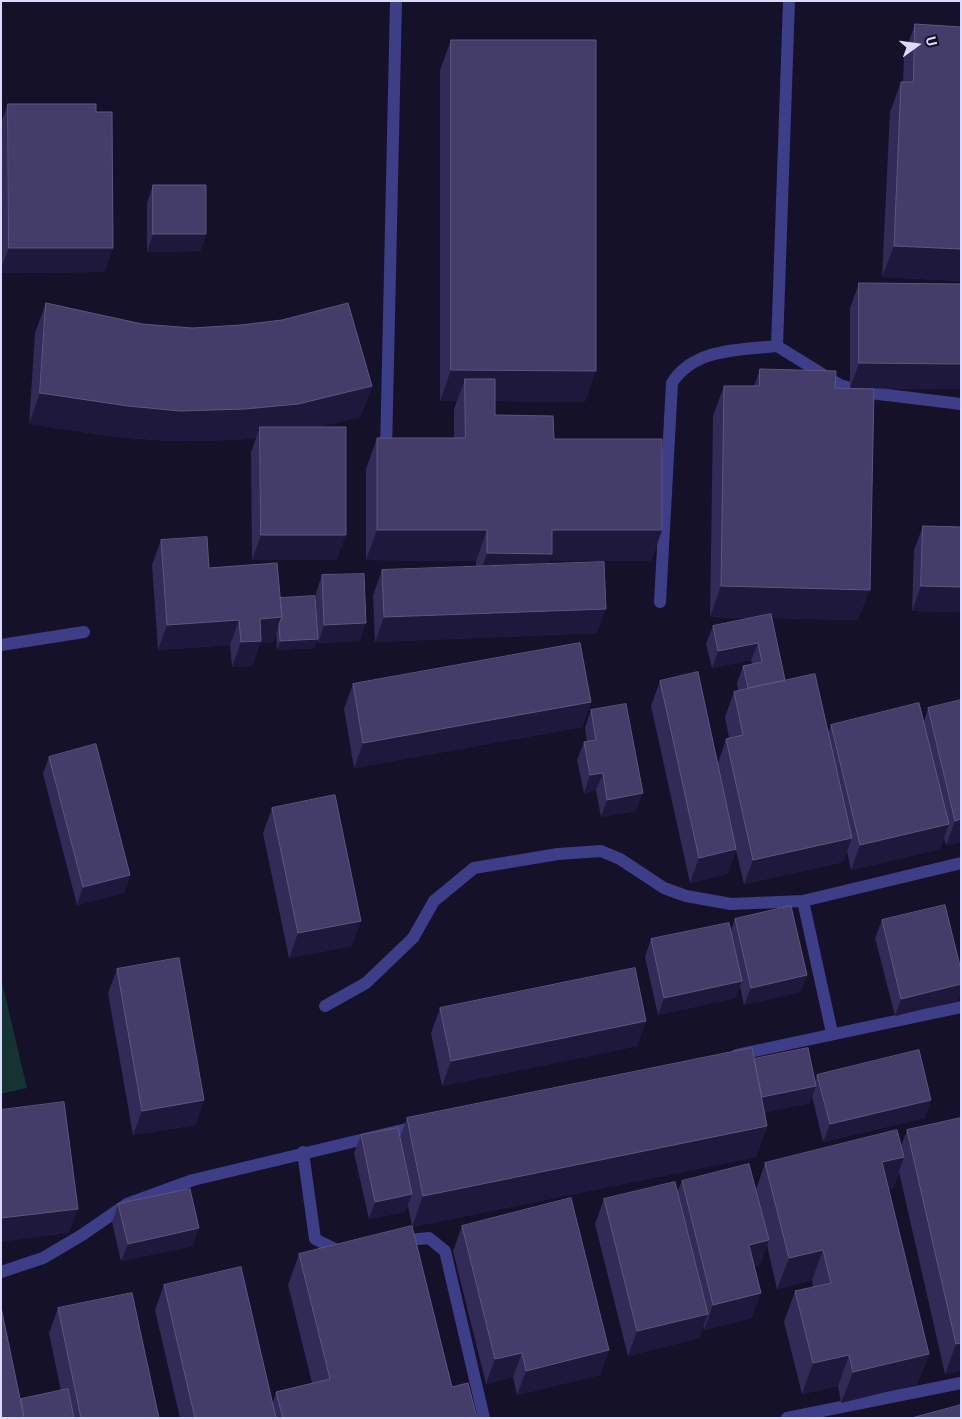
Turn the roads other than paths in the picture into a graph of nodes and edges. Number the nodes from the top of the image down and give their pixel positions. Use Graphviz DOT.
graph roads {
  1 [pos="396,1"];
  2 [pos="789,1"];
  3 [pos="777,346"];
  4 [pos="961,404"];
  5 [pos="386,452"];
  6 [pos="660,602"];
  7 [pos="84,632"];
  8 [pos="1,645"];
  9 [pos="961,863"];
  10 [pos="803,901"];
  11 [pos="324,1006"];
  12 [pos="961,1007"];
  13 [pos="832,1033"];
  14 [pos="727,1057"];
  15 [pos="428,1124"];
  16 [pos="303,1152"];
  17 [pos="384,1244"];
  18 [pos="358,1250"];
  19 [pos="1,1272"];
  20 [pos="961,1383"];
  21 [pos="484,1418"];
  22 [pos="787,1418"];
  1 -- 5 [label="street"];
  2 -- 3 [label="street"];
  3 -- 4 [label="street"];
  3 -- 6 [label="street"];
  7 -- 8 [label="street"];
  9 -- 10 [label="street"];
  10 -- 11 [label="street"];
  10 -- 13 [label="street"];
  12 -- 13 [label="street"];
  13 -- 14 [label="street"];
  15 -- 16 [label="street"];
  16 -- 18 [label="street"];
  16 -- 19 [label="street"];
  17 -- 21 [label="street"];
  20 -- 22 [label="street"];
}
